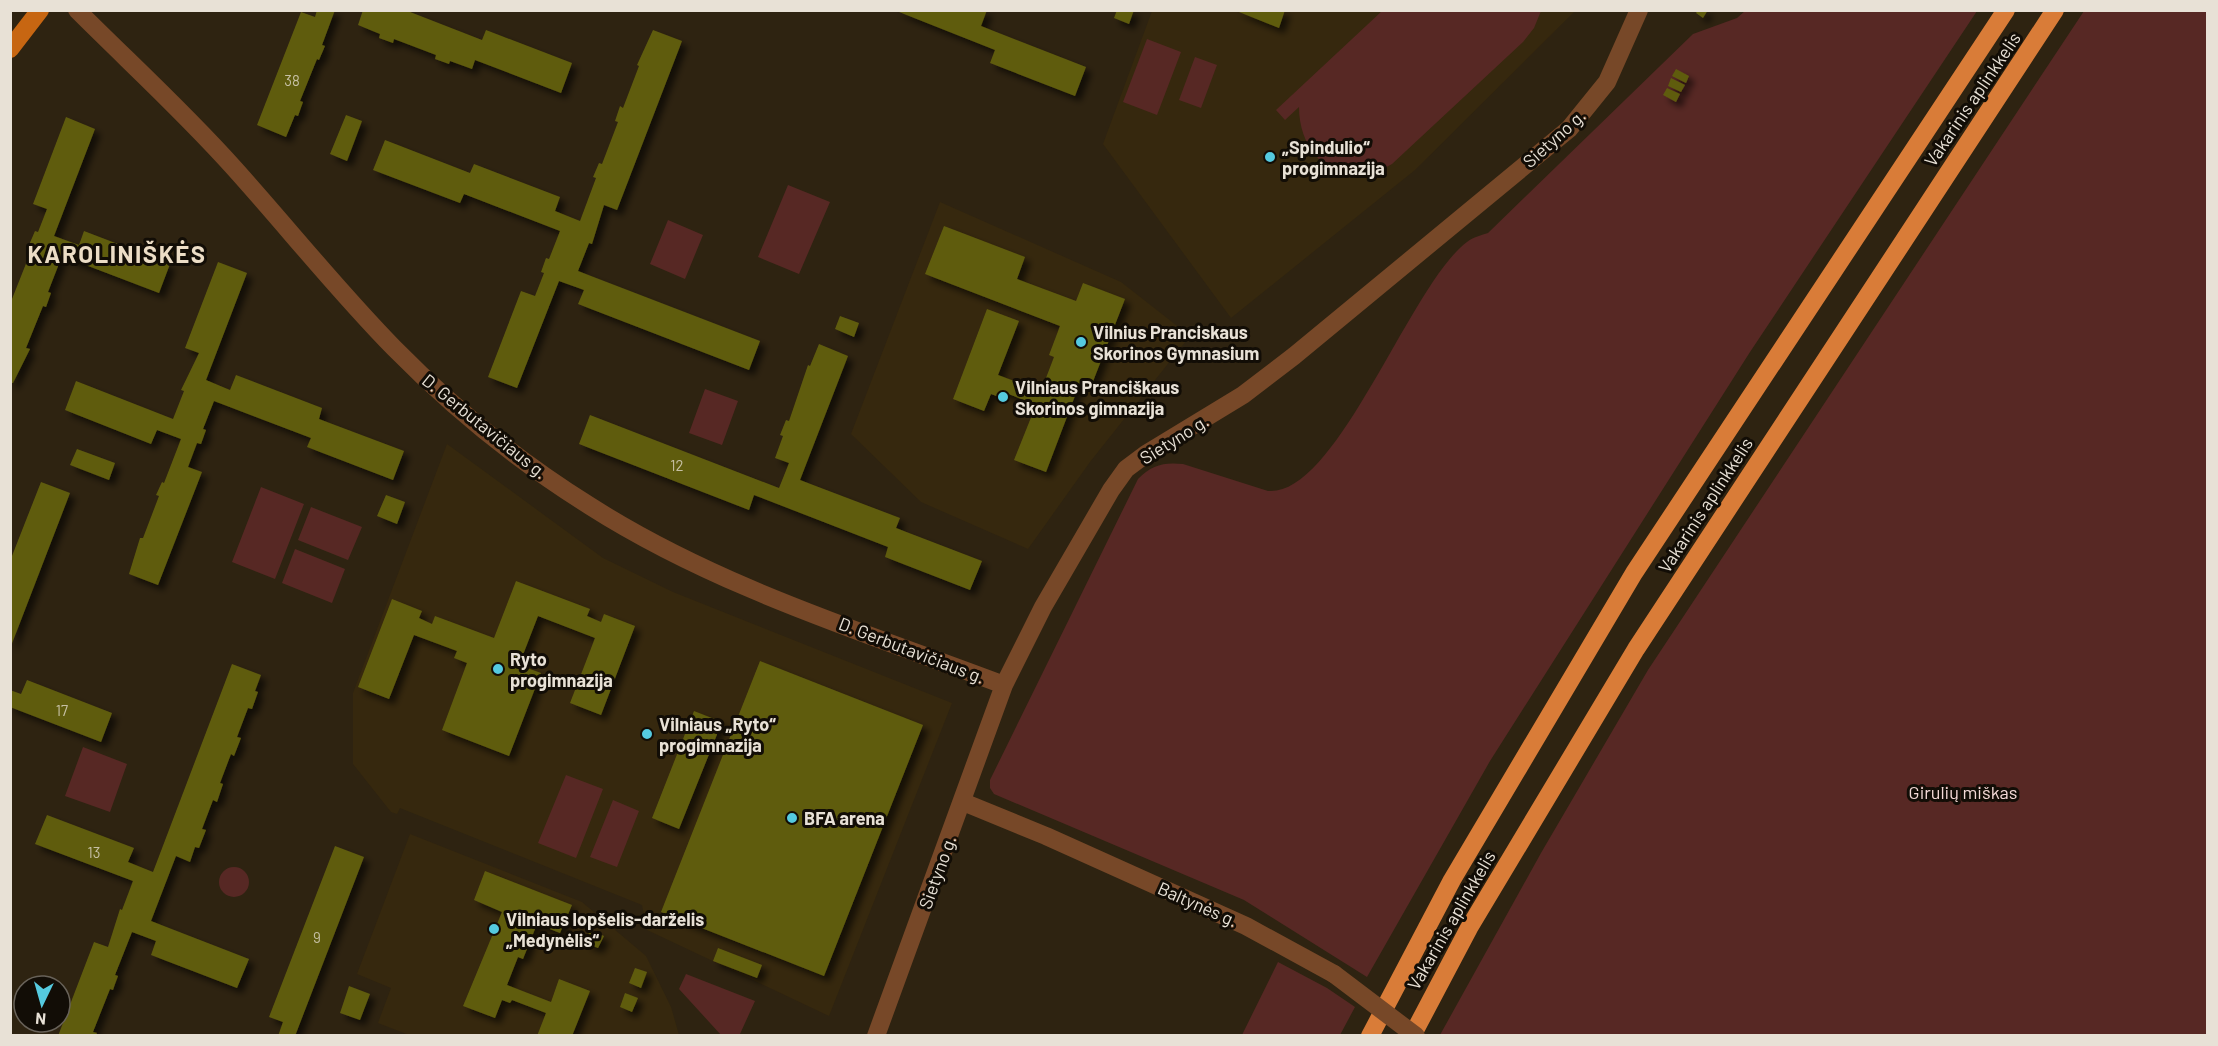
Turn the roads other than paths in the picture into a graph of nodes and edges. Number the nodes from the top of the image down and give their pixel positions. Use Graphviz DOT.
graph roads {
  1 [pos="40,10"];
  2 [pos="77,10"];
  3 [pos="1640,10"];
  4 [pos="2006,10"];
  5 [pos="2055,10"];
  6 [pos="10,50"];
  7 [pos="1004,685"];
  8 [pos="963,802"];
  9 [pos="876,1035"];
  10 [pos="1370,1035"];
  11 [pos="1412,1035"];
  12 [pos="1416,1035"];
  1 -- 6 [label="main road"];
  2 -- 7 [label="street, D. Gerbutavičiaus g."];
  3 -- 7 [label="street, Sietyno g."];
  4 -- 10 [label="highway, Vakarinis aplinkkelis"];
  5 -- 11 [label="highway, Vakarinis aplinkkelis"];
  7 -- 8 [label="street, Sietyno g."];
  8 -- 9 [label="street, Sietyno g."];
  8 -- 12 [label="street, Baltynės g., bridge"];
}
